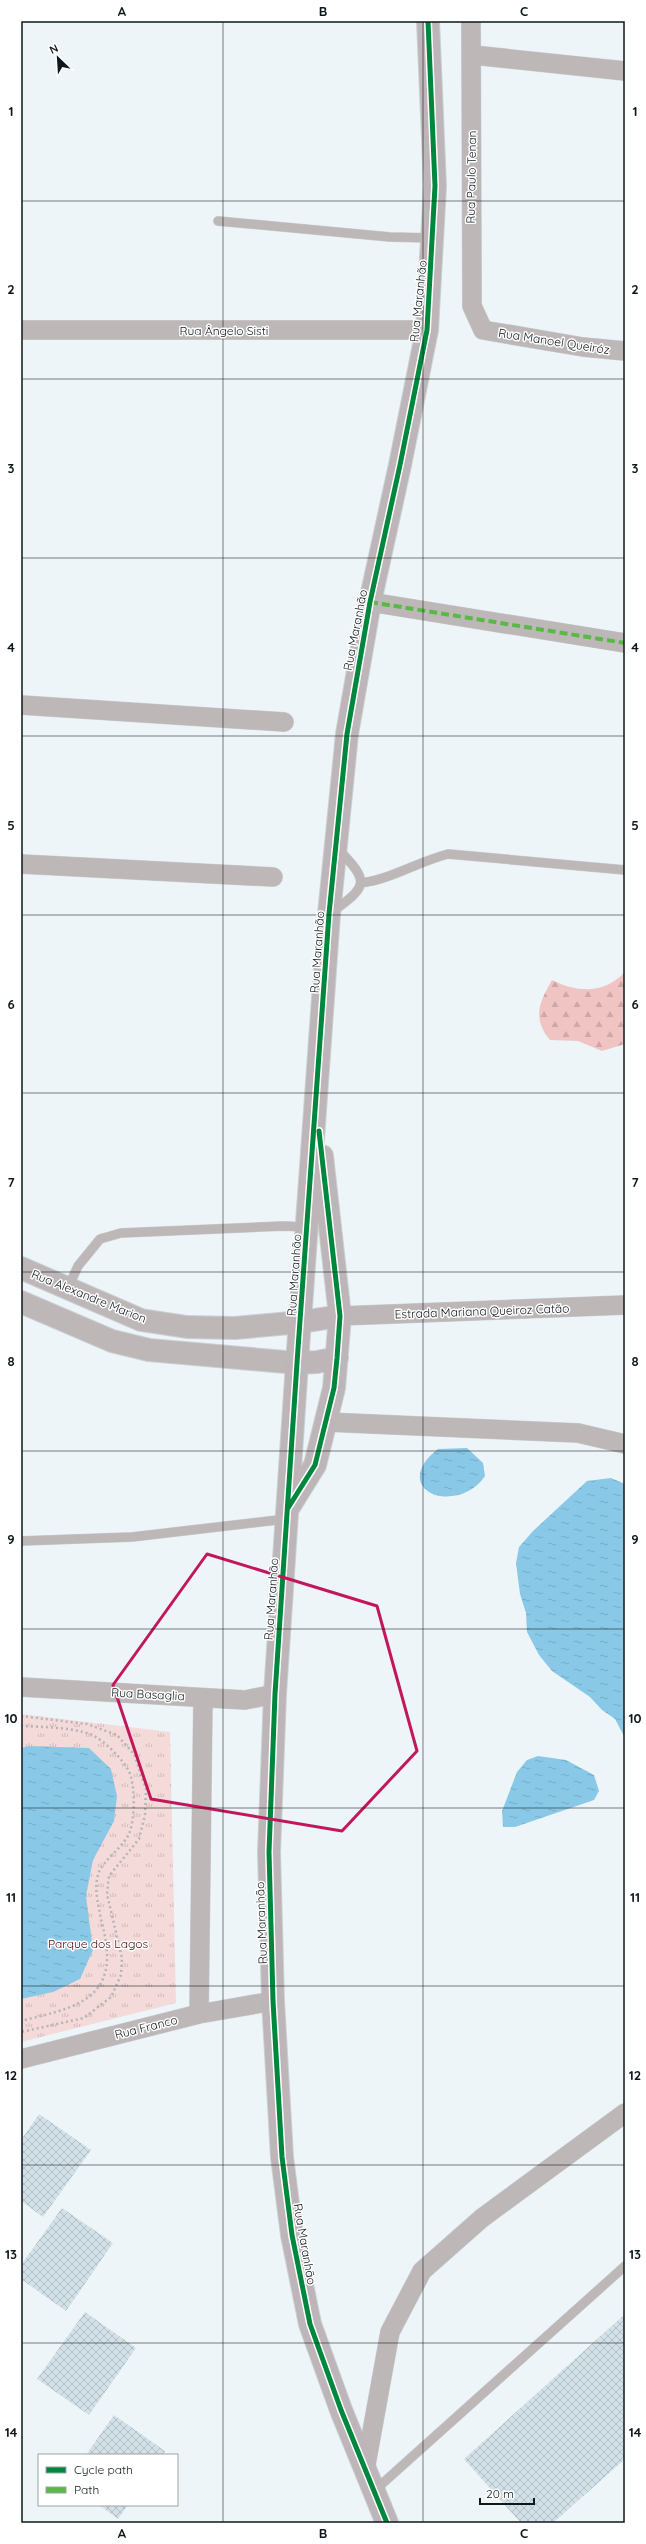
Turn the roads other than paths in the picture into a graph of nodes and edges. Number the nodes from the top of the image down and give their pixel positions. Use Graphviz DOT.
graph roads {
  1 [pos="428,21"];
  2 [pos="471,21"];
  3 [pos="473,55"];
  4 [pos="625,71"];
  5 [pos="218,221"];
  6 [pos="433,238"];
  7 [pos="21,330"];
  8 [pos="427,330"];
  9 [pos="483,330"];
  10 [pos="625,351"];
  11 [pos="370,602"];
  12 [pos="625,642"];
  13 [pos="21,705"];
  14 [pos="284,722"];
  15 [pos="335,846"];
  16 [pos="21,864"];
  17 [pos="625,870"];
  18 [pos="273,877"];
  19 [pos="361,883"];
  20 [pos="329,914"];
  21 [pos="316,1110"];
  22 [pos="308,1227"];
  23 [pos="21,1268"];
  24 [pos="68,1288"];
  25 [pos="21,1302"];
  26 [pos="625,1305"];
  27 [pos="340,1316"];
  28 [pos="301,1322"];
  29 [pos="337,1358"];
  30 [pos="297,1362"];
  31 [pos="326,1422"];
  32 [pos="625,1444"];
  33 [pos="287,1514"];
  34 [pos="21,1542"];
  35 [pos="21,1687"];
  36 [pos="275,1694"];
  37 [pos="203,1698"];
  38 [pos="273,2001"];
  39 [pos="200,2014"];
  40 [pos="21,2059"];
  41 [pos="625,2113"];
  42 [pos="625,2266"];
  43 [pos="365,2470"];
  44 [pos="374,2491"];
  45 [pos="387,2523"];
  1 -- 6 [label="main road, Rua Maranhão"];
  2 -- 3 [label="street, Rua Paulo Tenan"];
  3 -- 4 [label="street"];
  3 -- 9 [label="street, Rua Paulo Tenan"];
  5 -- 6 [label="lane"];
  6 -- 8 [label="main road, Rua Maranhão"];
  7 -- 8 [label="street, Rua Ângelo Sisti"];
  8 -- 11 [label="main road, Rua Maranhão"];
  9 -- 10 [label="street, Rua Manoel Queiróz"];
  11 -- 12 [label="street"];
  11 -- 15 [label="main road, Rua Maranhão"];
  13 -- 14 [label="street"];
  15 -- 19 [label="lane"];
  15 -- 20 [label="main road, Rua Maranhão"];
  16 -- 18 [label="street"];
  17 -- 19 [label="lane"];
  19 -- 20 [label="lane"];
  20 -- 21 [label="main road, Rua Maranhão"];
  21 -- 22 [label="main road, Rua Maranhão"];
  21 -- 27 [label="main road"];
  22 -- 24 [label="lane"];
  22 -- 28 [label="main road, Rua Maranhão"];
  23 -- 24 [label="street, Rua Alexandre Marion"];
  24 -- 28 [label="street, Rua Alexandre Marion"];
  25 -- 30 [label="street"];
  26 -- 27 [label="street, Estrada Mariana Queiroz Catão"];
  27 -- 28 [label="main road"];
  27 -- 29 [label="main road"];
  28 -- 30 [label="main road, Rua Maranhão"];
  29 -- 30 [label="main road"];
  29 -- 31 [label="main road"];
  30 -- 33 [label="main road, Rua Maranhão"];
  31 -- 32 [label="street"];
  31 -- 33 [label="main road"];
  33 -- 34 [label="lane"];
  33 -- 36 [label="main road, Rua Maranhão"];
  35 -- 37 [label="street, Rua Basaglia"];
  36 -- 37 [label="street, Rua Basaglia"];
  36 -- 38 [label="main road, Rua Maranhão"];
  37 -- 39 [label="street"];
  38 -- 39 [label="street, Rua Franco"];
  38 -- 43 [label="main road, Rua Maranhão"];
  39 -- 40 [label="street, Rua Franco"];
  41 -- 43 [label="street"];
  42 -- 44 [label="lane"];
  43 -- 44 [label="main road, Rua Maranhão"];
  44 -- 45 [label="main road, Rua Maranhão"];
}
